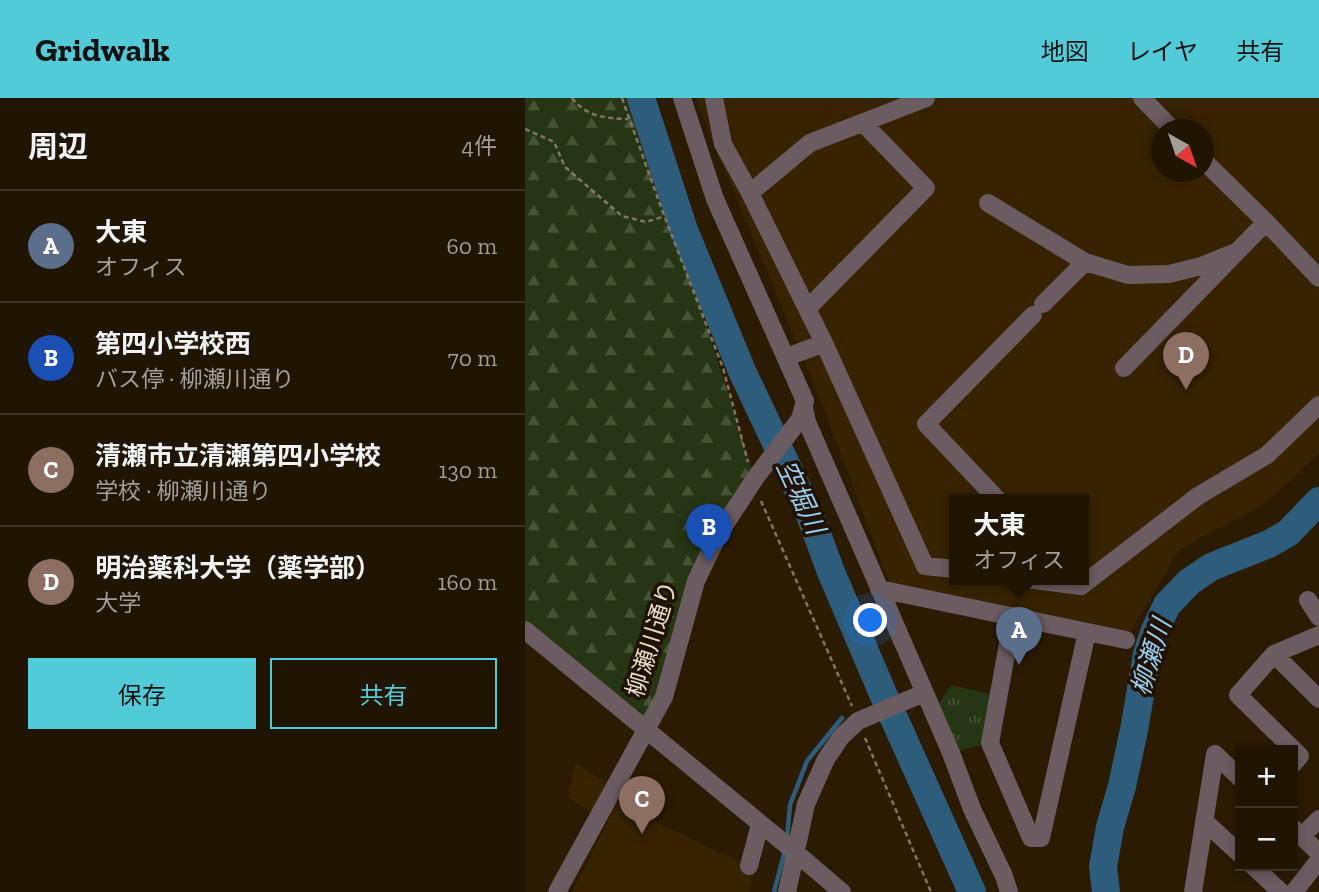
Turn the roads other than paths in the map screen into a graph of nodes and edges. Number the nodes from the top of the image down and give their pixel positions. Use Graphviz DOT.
graph roads {
  1 [pos="682,98"];
  2 [pos="714,98"];
  3 [pos="926,98"];
  4 [pos="1142,98"];
  5 [pos="1162,119"];
  6 [pos="863,122"];
  7 [pos="1214,171"];
  8 [pos="750,193"];
  9 [pos="988,203"];
  10 [pos="1266,222"];
  11 [pos="1238,251"];
  12 [pos="1084,262"];
  13 [pos="1319,278"];
  14 [pos="808,308"];
  15 [pos="824,343"];
  16 [pos="787,357"];
  17 [pos="1124,368"];
  18 [pos="1319,405"];
  19 [pos="802,414"];
  20 [pos="992,494"];
  21 [pos="949,568"];
  22 [pos="1089,575"];
  23 [pos="879,589"];
  24 [pos="1308,600"];
  25 [pos="1013,616"];
  26 [pos="1319,617"];
  27 [pos="525,630"];
  28 [pos="1087,632"];
  29 [pos="1319,635"];
  30 [pos="1126,640"];
  31 [pos="1274,654"];
  32 [pos="923,693"];
  33 [pos="1319,699"];
  34 [pos="646,730"];
  35 [pos="1289,745"];
  36 [pos="1235,773"];
  37 [pos="1319,819"];
  38 [pos="1204,821"];
  39 [pos="760,824"];
  40 [pos="1298,831"];
  41 [pos="1298,833"];
  42 [pos="789,847"];
  43 [pos="1235,849"];
  44 [pos="1319,853"];
  45 [pos="1319,860"];
  46 [pos="750,866"];
  47 [pos="1258,871"];
  48 [pos="1300,890"];
  49 [pos="557,892"];
  50 [pos="787,892"];
  51 [pos="842,892"];
  52 [pos="1009,892"];
  53 [pos="1193,892"];
  54 [pos="1281,892"];
  1 -- 16 [label="street"];
  2 -- 8 [label="street"];
  3 -- 6 [label="street"];
  4 -- 5 [label="street"];
  6 -- 8 [label="street"];
  6 -- 14 [label="street"];
  7 -- 10 [label="street"];
  8 -- 14 [label="street"];
  9 -- 12 [label="street"];
  10 -- 11 [label="street"];
  10 -- 13 [label="street"];
  11 -- 12 [label="street"];
  11 -- 17 [label="street"];
  12 -- 20 [label="street"];
  14 -- 15 [label="street"];
  15 -- 16 [label="street"];
  15 -- 21 [label="street"];
  16 -- 19 [label="street"];
  18 -- 22 [label="street"];
  19 -- 23 [label="street"];
  19 -- 34 [label="street, 柳瀬川通り"];
  23 -- 25 [label="street"];
  23 -- 32 [label="street"];
  24 -- 26 [label="street"];
  25 -- 28 [label="street"];
  25 -- 28 [label="street"];
  27 -- 34 [label="street"];
  28 -- 30 [label="street"];
  29 -- 31 [label="street"];
  31 -- 33 [label="street"];
  31 -- 35 [label="street"];
  32 -- 42 [label="street"];
  32 -- 52 [label="street"];
  34 -- 39 [label="street"];
  34 -- 49 [label="street, 柳瀬川通り"];
  36 -- 38 [label="street"];
  37 -- 40 [label="street"];
  38 -- 43 [label="street"];
  38 -- 53 [label="street"];
  39 -- 42 [label="street"];
  39 -- 46 [label="street"];
  41 -- 44 [label="street"];
  42 -- 50 [label="street"];
  42 -- 51 [label="street"];
  45 -- 48 [label="street"];
  47 -- 54 [label="street"];
}
